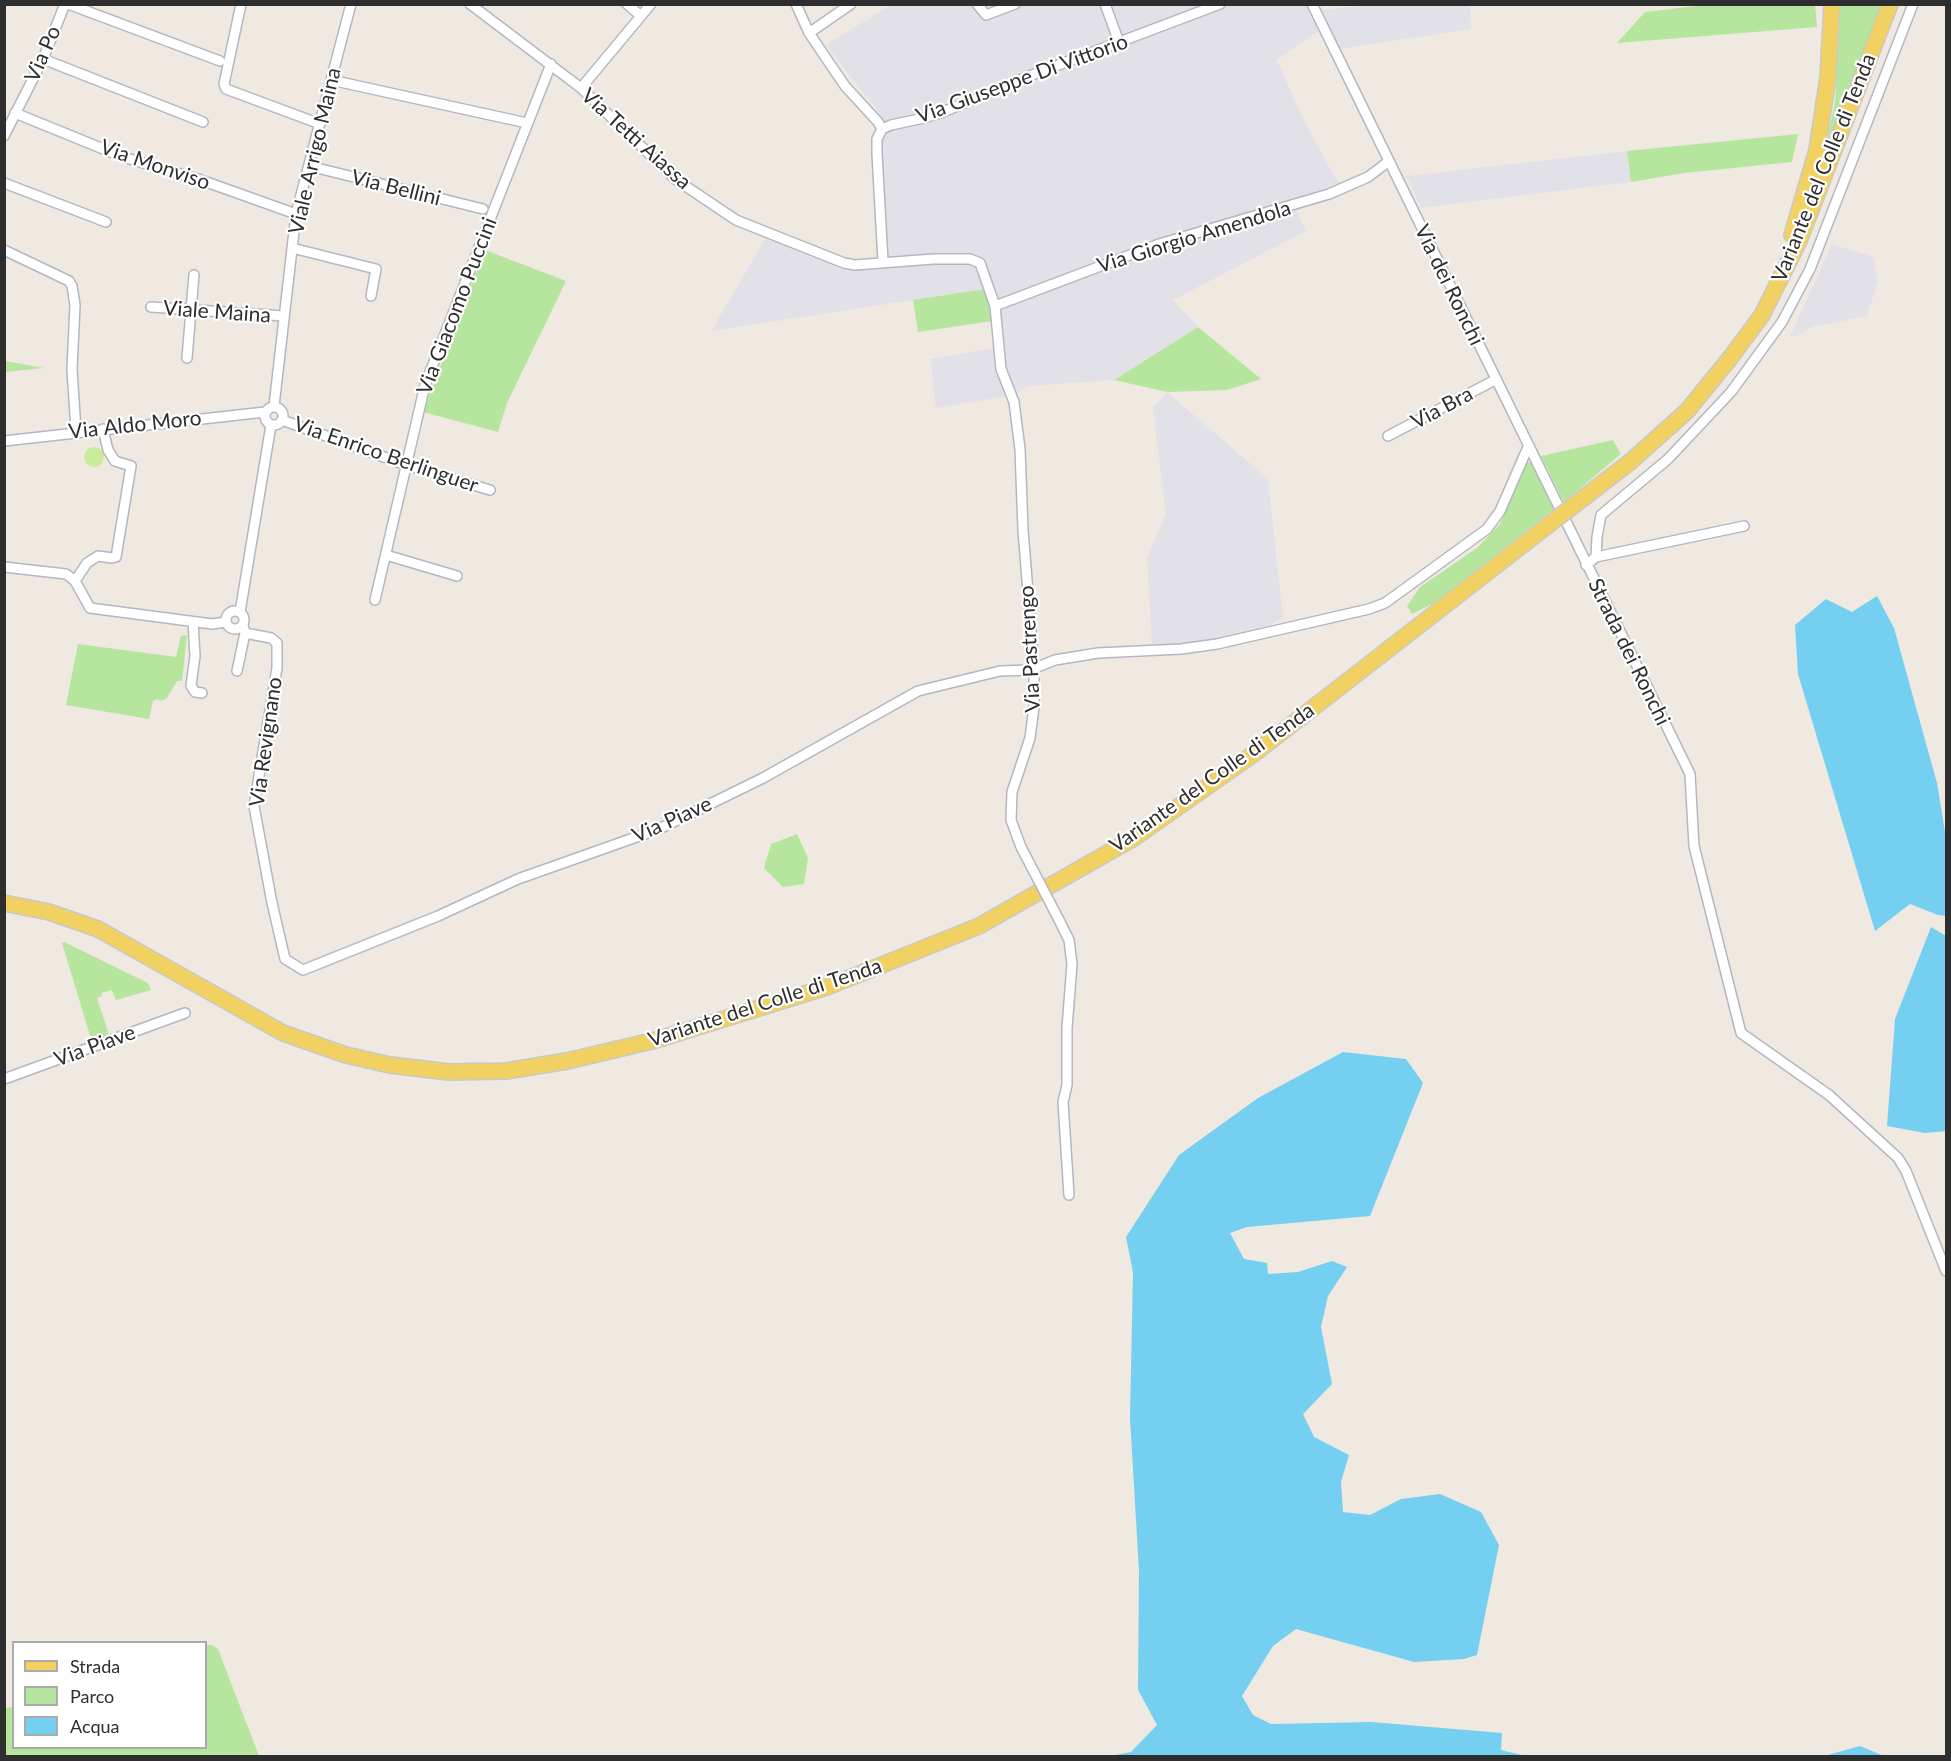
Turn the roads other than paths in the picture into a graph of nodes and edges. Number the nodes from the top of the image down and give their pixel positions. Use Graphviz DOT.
graph roads {
  1 [pos="66,4"];
  2 [pos="241,4"];
  3 [pos="351,4"];
  4 [pos="470,4"];
  5 [pos="627,4"];
  6 [pos="651,4"];
  7 [pos="796,4"];
  8 [pos="851,4"];
  9 [pos="977,4"];
  10 [pos="1015,4"];
  11 [pos="1105,4"];
  12 [pos="1220,4"];
  13 [pos="1312,4"];
  14 [pos="1832,4"];
  15 [pos="1890,4"];
  16 [pos="1913,4"];
  17 [pos="641,16"];
  18 [pos="809,33"];
  19 [pos="1119,42"];
  20 [pos="43,59"];
  21 [pos="219,61"];
  22 [pos="551,64"];
  23 [pos="331,80"];
  24 [pos="581,88"];
  25 [pos="15,113"];
  26 [pos="203,122"];
  27 [pos="528,123"];
  28 [pos="320,124"];
  29 [pos="882,129"];
  30 [pos="4,136"];
  31 [pos="1389,161"];
  32 [pos="309,166"];
  33 [pos="4,183"];
  34 [pos="483,209"];
  35 [pos="296,214"];
  36 [pos="106,222"];
  37 [pos="292,248"];
  38 [pos="4,250"];
  39 [pos="883,261"];
  40 [pos="194,275"];
  41 [pos="1773,295"];
  42 [pos="371,296"];
  43 [pos="995,306"];
  44 [pos="151,307"];
  45 [pos="190,310"];
  46 [pos="284,316"];
  47 [pos="187,358"];
  48 [pos="1495,380"];
  49 [pos="269,409"];
  50 [pos="282,420"];
  51 [pos="271,425"];
  52 [pos="103,429"];
  53 [pos="76,431"];
  54 [pos="1388,436"];
  55 [pos="4,441"];
  56 [pos="1528,447"];
  57 [pos="406,465"];
  58 [pos="490,490"];
  59 [pos="1744,526"];
  60 [pos="386,555"];
  61 [pos="1596,557"];
  62 [pos="1586,565"];
  63 [pos="4,567"];
  64 [pos="457,576"];
  65 [pos="75,581"];
  66 [pos="375,600"];
  67 [pos="240,612"];
  68 [pos="193,622"];
  69 [pos="226,622"];
  70 [pos="244,629"];
  71 [pos="1034,667"];
  72 [pos="237,671"];
  73 [pos="202,693"];
  74 [pos="4,903"];
  75 [pos="303,970"];
  76 [pos="185,1013"];
  77 [pos="4,1079"];
  78 [pos="1069,1195"];
  79 [pos="1947,1271"];
  1 -- 20 [label="street, Via Po"];
  1 -- 21 [label="street"];
  2 -- 28 [label="street"];
  3 -- 23 [label="street, Viale Arrigo Maina"];
  4 -- 22 [label="street, Via Tetti Aiassa"];
  5 -- 17 [label="street"];
  6 -- 17 [label="street"];
  7 -- 18 [label="street"];
  8 -- 18 [label="street"];
  9 -- 10 [label="street"];
  11 -- 19 [label="street"];
  12 -- 19 [label="street, Via Giuseppe Di Vittorio"];
  13 -- 31 [label="street, Via dei Ronchi"];
  14 -- 41 [label="main road"];
  15 -- 41 [label="main road, Variante del Colle di Tenda"];
  16 -- 61 [label="street, Strada dei Ronchi"];
  17 -- 24 [label="street"];
  18 -- 29 [label="street"];
  19 -- 29 [label="street, Via Giuseppe Di Vittorio"];
  20 -- 25 [label="street, Via Po"];
  20 -- 26 [label="street"];
  22 -- 24 [label="street, Via Tetti Aiassa"];
  22 -- 27 [label="street, Via Giacomo Puccini"];
  23 -- 27 [label="street"];
  23 -- 28 [label="street, Viale Arrigo Maina"];
  24 -- 39 [label="street, Via Tetti Aiassa"];
  25 -- 30 [label="street, Via Po"];
  25 -- 35 [label="street, Via Monviso"];
  27 -- 57 [label="street, Via Giacomo Puccini"];
  28 -- 32 [label="street, Viale Arrigo Maina"];
  29 -- 39 [label="street"];
  31 -- 43 [label="street, Via Giorgio Amendola"];
  31 -- 48 [label="street, Via dei Ronchi"];
  32 -- 34 [label="street, Via Bellini"];
  32 -- 35 [label="street, Viale Arrigo Maina"];
  33 -- 36 [label="street"];
  35 -- 37 [label="street, Viale Arrigo Maina"];
  37 -- 42 [label="street"];
  37 -- 46 [label="street, Viale Arrigo Maina"];
  38 -- 53 [label="street"];
  39 -- 43 [label="street, Via Tetti Aiassa"];
  40 -- 45 [label="street"];
  41 -- 74 [label="main road, Variante del Colle di Tenda, bridge"];
  43 -- 71 [label="street, Via Pastrengo"];
  44 -- 45 [label="street, Viale Maina"];
  45 -- 46 [label="street, Viale Maina"];
  45 -- 47 [label="street"];
  46 -- 49 [label="street, Viale Arrigo Maina"];
  48 -- 54 [label="street, Via Bra"];
  48 -- 56 [label="street, Via dei Ronchi"];
  49 -- 50 [label="street"];
  49 -- 51 [label="street"];
  49 -- 52 [label="street, Via Aldo Moro"];
  50 -- 51 [label="street"];
  50 -- 57 [label="street, Via Enrico Berlinguer"];
  51 -- 67 [label="street"];
  52 -- 53 [label="street, Via Aldo Moro"];
  52 -- 65 [label="street"];
  53 -- 55 [label="street, Via Aldo Moro"];
  56 -- 62 [label="street, Via dei Ronchi"];
  56 -- 71 [label="street, Via Piave"];
  57 -- 58 [label="street, Via Enrico Berlinguer"];
  57 -- 60 [label="street, Via Giacomo Puccini"];
  59 -- 61 [label="street"];
  60 -- 64 [label="street"];
  60 -- 66 [label="street, Via Giacomo Puccini"];
  61 -- 62 [label="street, Strada dei Ronchi"];
  62 -- 79 [label="street, Strada dei Ronchi"];
  63 -- 65 [label="street"];
  65 -- 68 [label="street, Via Revignano"];
  67 -- 69 [label="street"];
  67 -- 70 [label="street, Via Revignano"];
  68 -- 69 [label="street, Via Revignano"];
  68 -- 73 [label="street"];
  69 -- 70 [label="street, Via Revignano"];
  70 -- 72 [label="street, Via Revignano"];
  70 -- 75 [label="street, Via Revignano"];
  71 -- 75 [label="street, Via Piave"];
  71 -- 78 [label="street, Via Pastrengo, bridge"];
  76 -- 77 [label="street, Via Piave"];
}
